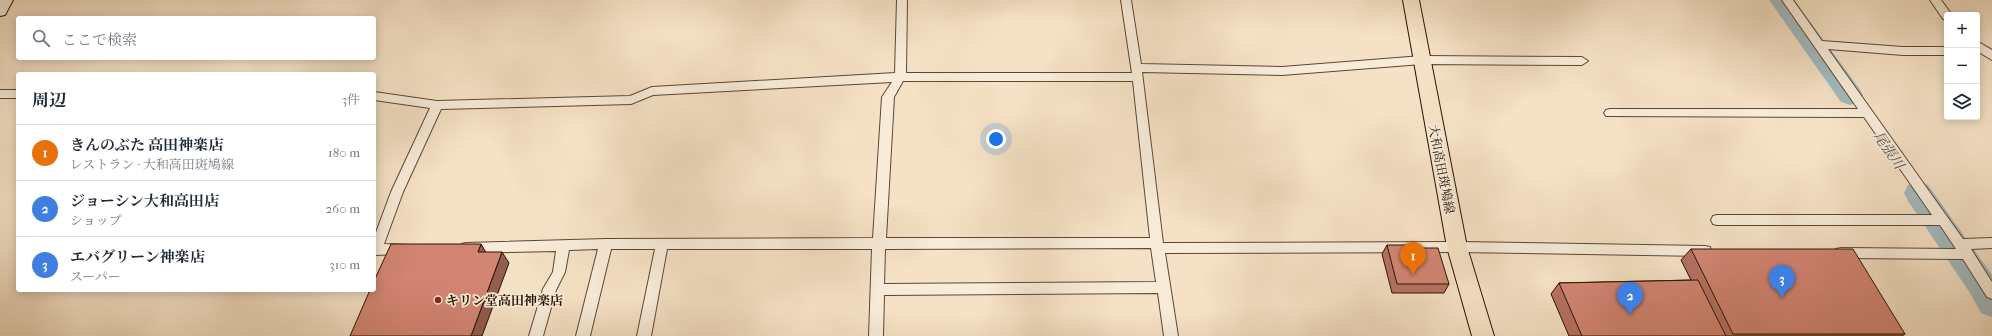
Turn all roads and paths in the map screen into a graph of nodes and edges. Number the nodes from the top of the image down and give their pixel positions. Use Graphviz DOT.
graph roads {
  1 [pos="6,0"];
  2 [pos="902,0"];
  3 [pos="1126,0"];
  4 [pos="1411,0"];
  5 [pos="1787,0"];
  6 [pos="1935,0"];
  7 [pos="0,11"];
  8 [pos="1944,12"];
  9 [pos="1819,45"];
  10 [pos="1944,51"];
  11 [pos="1422,60"];
  12 [pos="1582,61"];
  13 [pos="1137,73"];
  14 [pos="900,77"];
  15 [pos="0,94"];
  16 [pos="16,94"];
  17 [pos="376,96"];
  18 [pos="437,105"];
  19 [pos="1610,113"];
  20 [pos="1864,113"];
  21 [pos="1717,220"];
  22 [pos="1938,221"];
  23 [pos="1992,242"];
  24 [pos="606,244"];
  25 [pos="662,244"];
  26 [pos="879,244"];
  27 [pos="562,245"];
  28 [pos="1157,245"];
  29 [pos="376,247"];
  30 [pos="1457,247"];
  31 [pos="454,248"];
  32 [pos="415,249"];
  33 [pos="376,250"];
  34 [pos="1718,251"];
  35 [pos="1961,251"];
  36 [pos="1829,253"];
  37 [pos="1853,253"];
  38 [pos="1861,266"];
  39 [pos="1164,287"];
  40 [pos="877,290"];
  41 [pos="1992,293"];
  42 [pos="536,336"];
  43 [pos="583,336"];
  44 [pos="644,336"];
  45 [pos="876,336"];
  46 [pos="1171,336"];
  47 [pos="1483,336"];
  1 -- 7 [label="main road"];
  2 -- 14 [label="street"];
  3 -- 13 [label="street"];
  4 -- 11 [label="main road, 大和高田斑鳩線"];
  5 -- 9 [label="street"];
  6 -- 8 [label="street"];
  9 -- 10 [label="street"];
  9 -- 20 [label="street"];
  11 -- 12 [label="street"];
  11 -- 13 [label="street"];
  11 -- 30 [label="main road, 大和高田斑鳩線"];
  13 -- 14 [label="street"];
  13 -- 28 [label="street"];
  14 -- 18 [label="street"];
  14 -- 26 [label="street"];
  15 -- 16 [label="street"];
  17 -- 18 [label="street"];
  18 -- 29 [label="street"];
  19 -- 20 [label="street"];
  20 -- 22 [label="street"];
  21 -- 22 [label="street"];
  22 -- 35 [label="street"];
  23 -- 35 [label="street"];
  24 -- 25 [label="street"];
  24 -- 27 [label="street"];
  24 -- 43 [label="street"];
  25 -- 26 [label="street"];
  25 -- 44 [label="street"];
  26 -- 28 [label="street"];
  26 -- 40 [label="street"];
  27 -- 31 [label="street"];
  27 -- 42 [label="street"];
  28 -- 30 [label="street"];
  28 -- 39 [label="street"];
  30 -- 34 [label="street"];
  30 -- 47 [label="main road, 大和高田斑鳩線"];
  32 -- 33 [label="street"];
  35 -- 37 [label="street"];
  35 -- 41 [label="street"];
  36 -- 37 [label="street"];
  37 -- 38 [label="street"];
  39 -- 40 [label="street"];
  39 -- 46 [label="street"];
  40 -- 45 [label="street"];
}
